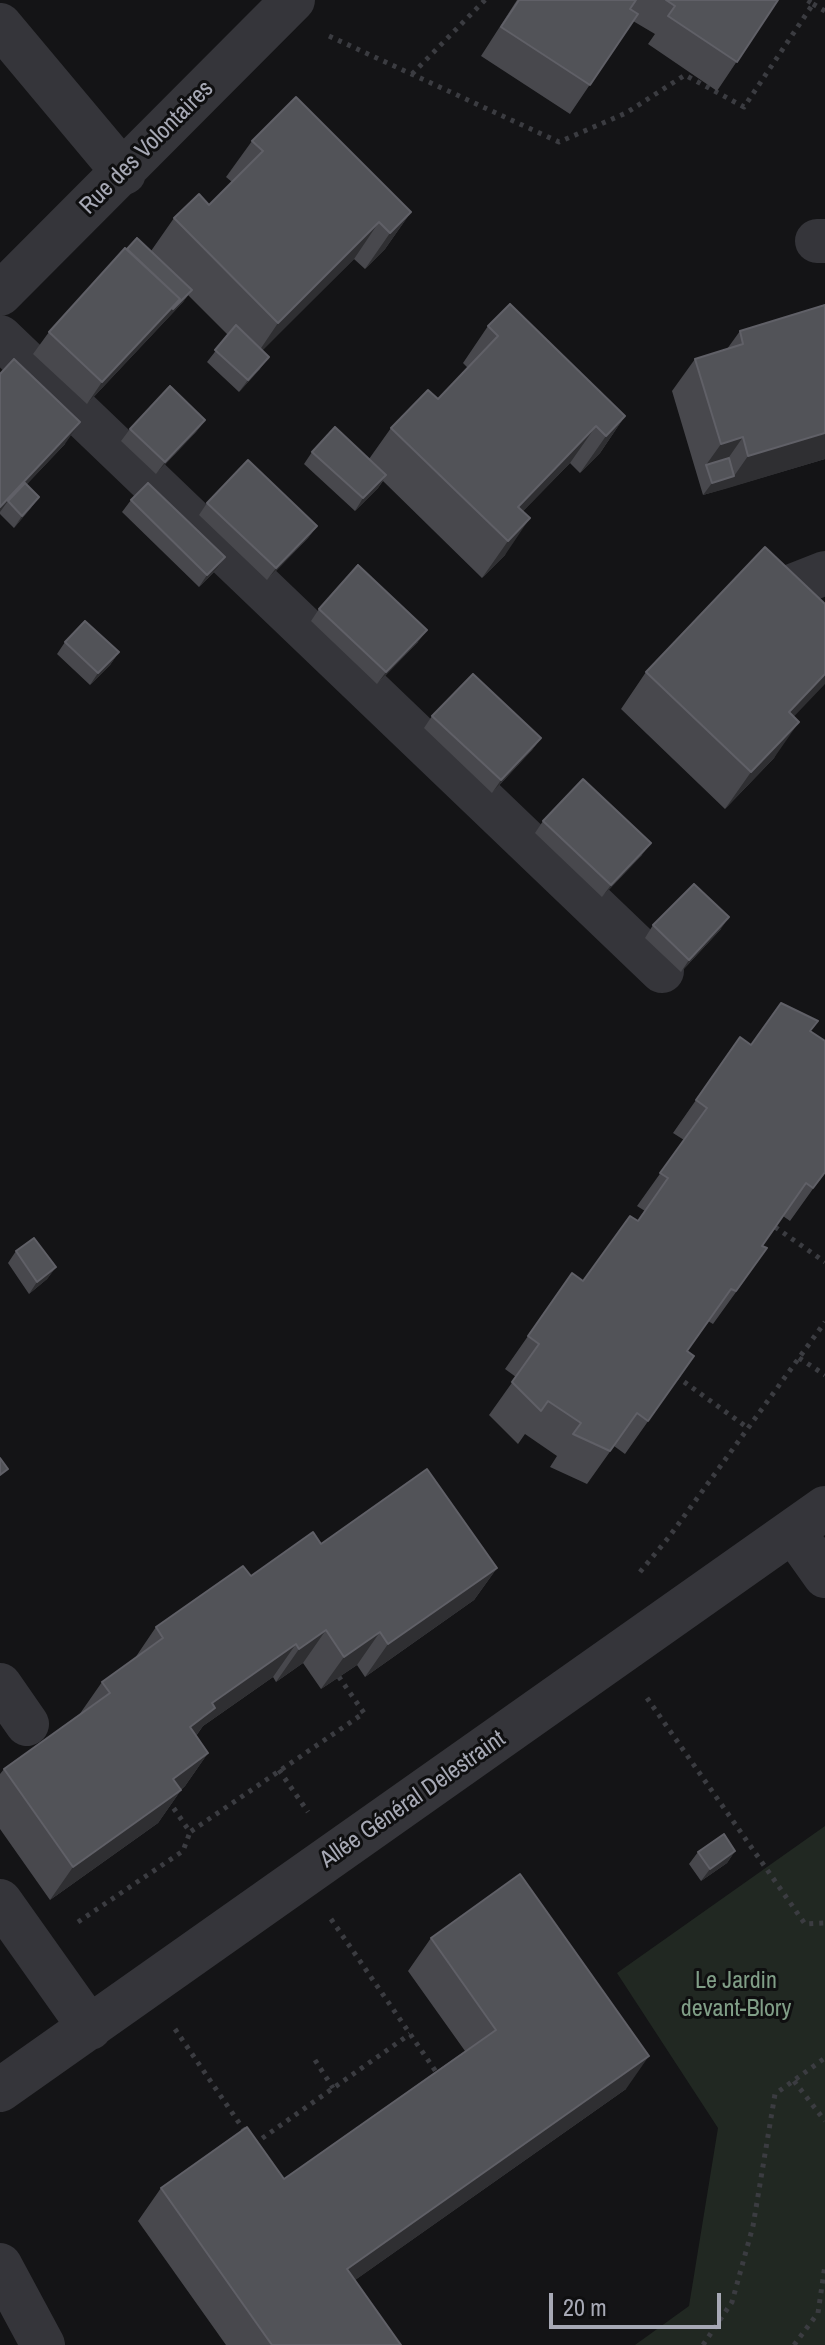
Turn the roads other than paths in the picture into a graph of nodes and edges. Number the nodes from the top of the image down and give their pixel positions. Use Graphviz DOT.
graph roads {
  1 [pos="291,2"];
  2 [pos="0,25"];
  3 [pos="124,173"];
  4 [pos="0,294"];
  5 [pos="0,337"];
  6 [pos="825,573"];
  7 [pos="777,603"];
  8 [pos="662,971"];
  9 [pos="809,1520"];
  10 [pos="825,1576"];
  11 [pos="0,1685"];
  12 [pos="27,1724"];
  13 [pos="0,1901"];
  14 [pos="90,2028"];
  15 [pos="0,2090"];
  16 [pos="0,2265"];
  17 [pos="43,2345"];
  1 -- 3 [label="street, Rue des Volontaires"];
  2 -- 3 [label="street"];
  3 -- 4 [label="street, Rue des Volontaires"];
  5 -- 8 [label="street"];
  6 -- 7 [label="street"];
  9 -- 10 [label="street"];
  9 -- 14 [label="street, Allée Général Delestraint"];
  11 -- 12 [label="street"];
  13 -- 14 [label="street"];
  14 -- 15 [label="street, Allée Général Delestraint"];
  16 -- 17 [label="street"];
}
